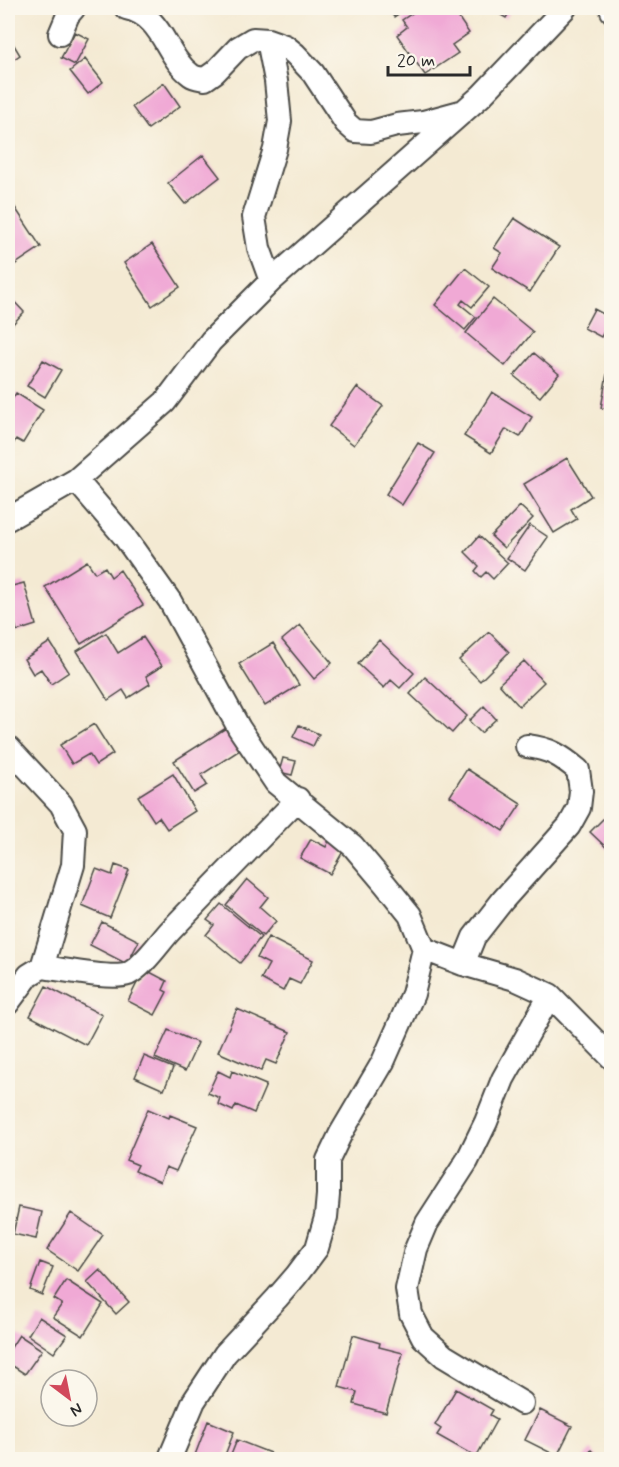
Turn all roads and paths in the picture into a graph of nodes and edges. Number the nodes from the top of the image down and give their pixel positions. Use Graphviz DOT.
graph roads {
  1 [pos="74,8"];
  2 [pos="126,8"];
  3 [pos="565,8"];
  4 [pos="60,34"];
  5 [pos="268,40"];
  6 [pos="464,111"];
  7 [pos="271,281"];
  8 [pos="76,480"];
  9 [pos="8,519"];
  10 [pos="527,746"];
  11 [pos="8,747"];
  12 [pos="298,799"];
  13 [pos="424,949"];
  14 [pos="463,964"];
  15 [pos="42,967"];
  16 [pos="550,995"];
  17 [pos="8,1004"];
  18 [pos="612,1058"];
  19 [pos="522,1403"];
  20 [pos="169,1460"];
  1 -- 4 [label="street"];
  2 -- 5 [label="street"];
  3 -- 6 [label="street"];
  5 -- 6 [label="street"];
  5 -- 7 [label="street"];
  6 -- 7 [label="street"];
  7 -- 8 [label="street"];
  8 -- 9 [label="street"];
  8 -- 12 [label="street"];
  10 -- 14 [label="street"];
  11 -- 15 [label="street"];
  12 -- 13 [label="street"];
  12 -- 15 [label="street"];
  13 -- 14 [label="street"];
  13 -- 20 [label="street"];
  14 -- 16 [label="street"];
  15 -- 17 [label="street"];
  16 -- 18 [label="street"];
  16 -- 19 [label="street"];
}
